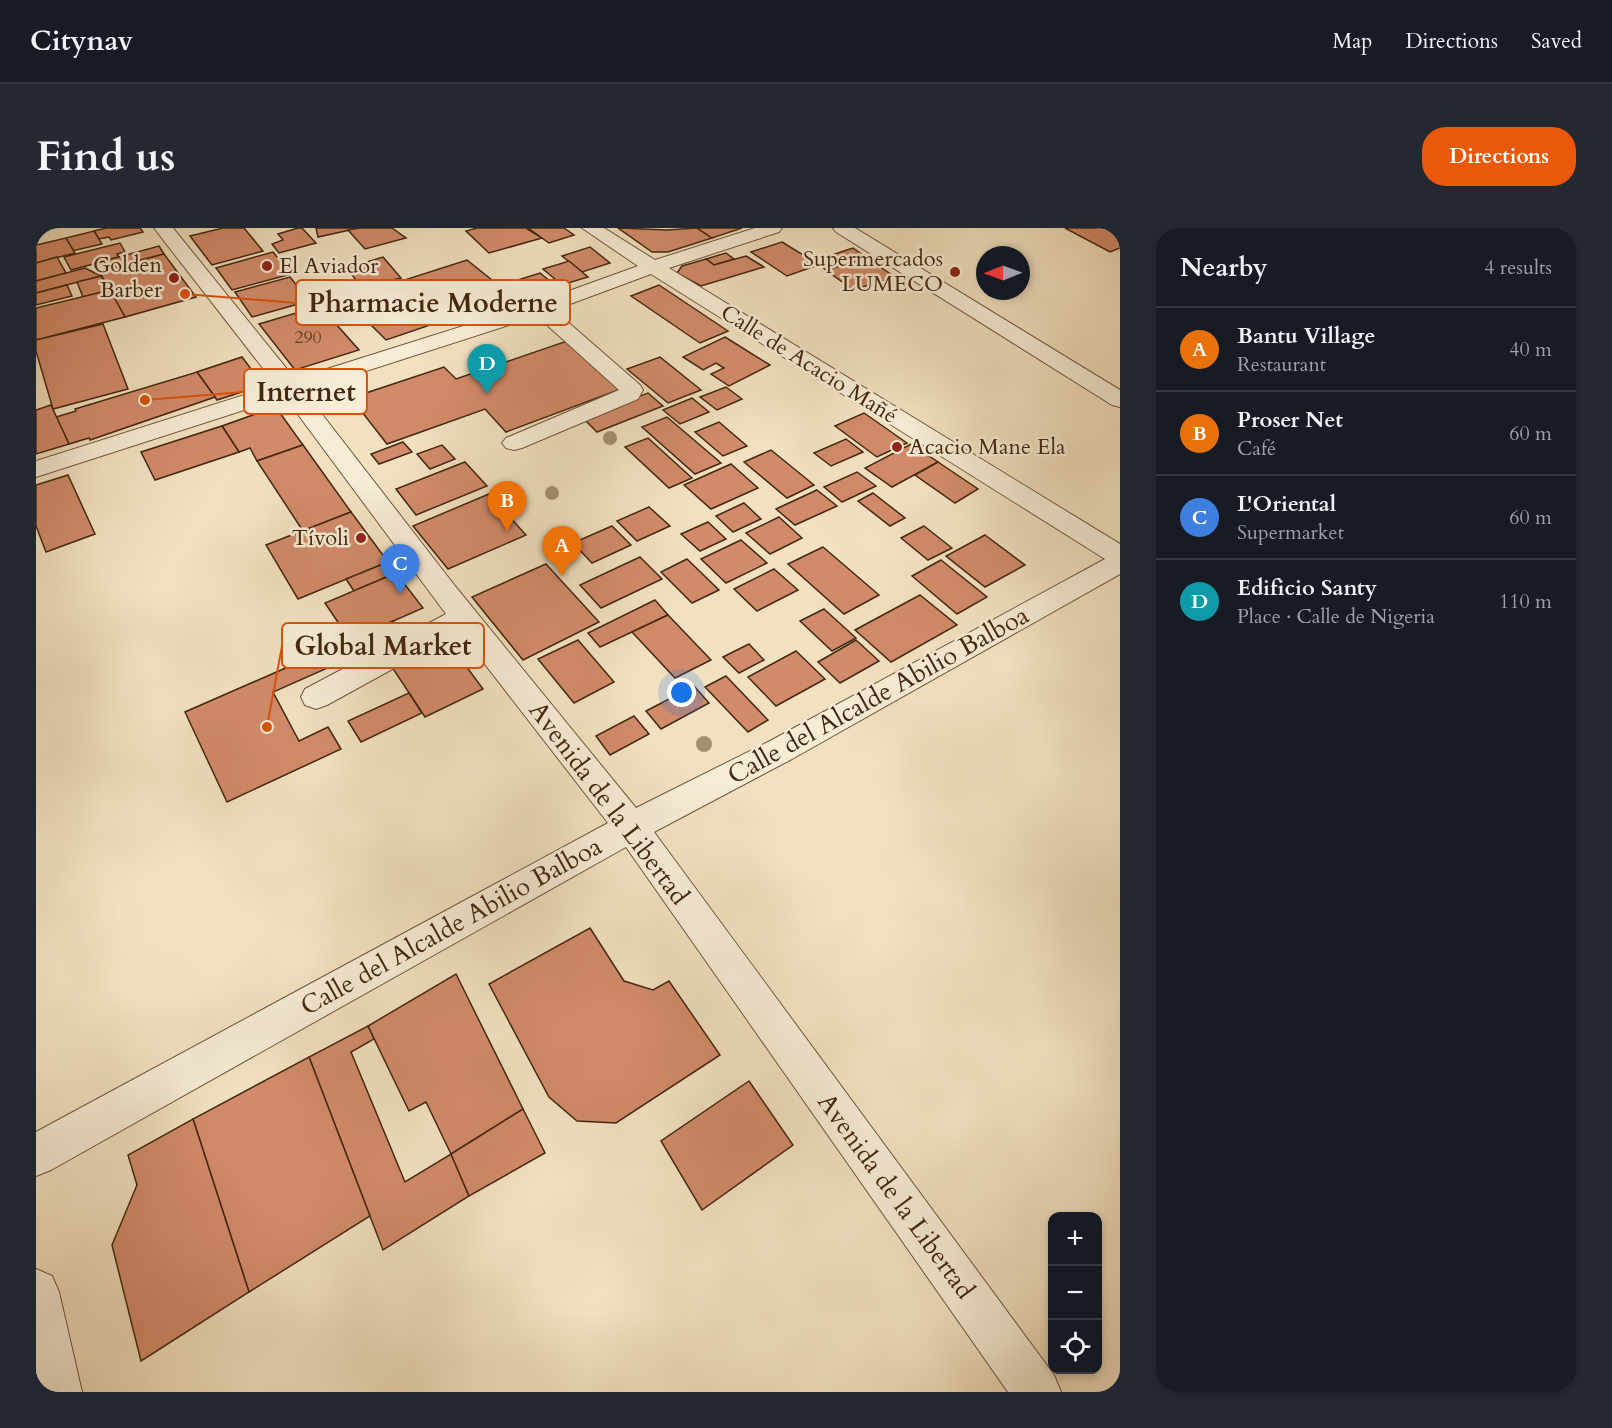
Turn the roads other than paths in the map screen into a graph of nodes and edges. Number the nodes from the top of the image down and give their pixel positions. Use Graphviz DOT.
graph roads {
  1 [pos="163,228"];
  2 [pos="591,228"];
  3 [pos="773,228"];
  4 [pos="842,228"];
  5 [pos="652,267"];
  6 [pos="540,308"];
  7 [pos="291,389"];
  8 [pos="1120,400"];
  9 [pos="514,443"];
  10 [pos="36,469"];
  11 [pos="1120,556"];
  12 [pos="1120,562"];
  13 [pos="465,616"];
  14 [pos="316,696"];
  15 [pos="630,827"];
  16 [pos="36,1155"];
  17 [pos="36,1292"];
  18 [pos="58,1392"];
  19 [pos="1037,1392"];
  1 -- 7 [label="street, Avenida de la Libertad"];
  2 -- 5 [label="street, Calle de Acacio Mañé"];
  3 -- 5 [label="street"];
  4 -- 8 [label="street"];
  5 -- 6 [label="street"];
  5 -- 11 [label="street, Calle de Acacio Mañé"];
  6 -- 7 [label="street"];
  6 -- 9 [label="street"];
  7 -- 10 [label="street"];
  7 -- 13 [label="street, Avenida de la Libertad"];
  12 -- 15 [label="street, Calle del Alcalde Abilio Balboa"];
  13 -- 14 [label="street"];
  13 -- 15 [label="street, Avenida de la Libertad"];
  15 -- 16 [label="street, Calle del Alcalde Abilio Balboa"];
  15 -- 19 [label="street, Avenida de la Libertad"];
  17 -- 18 [label="street"];
}
